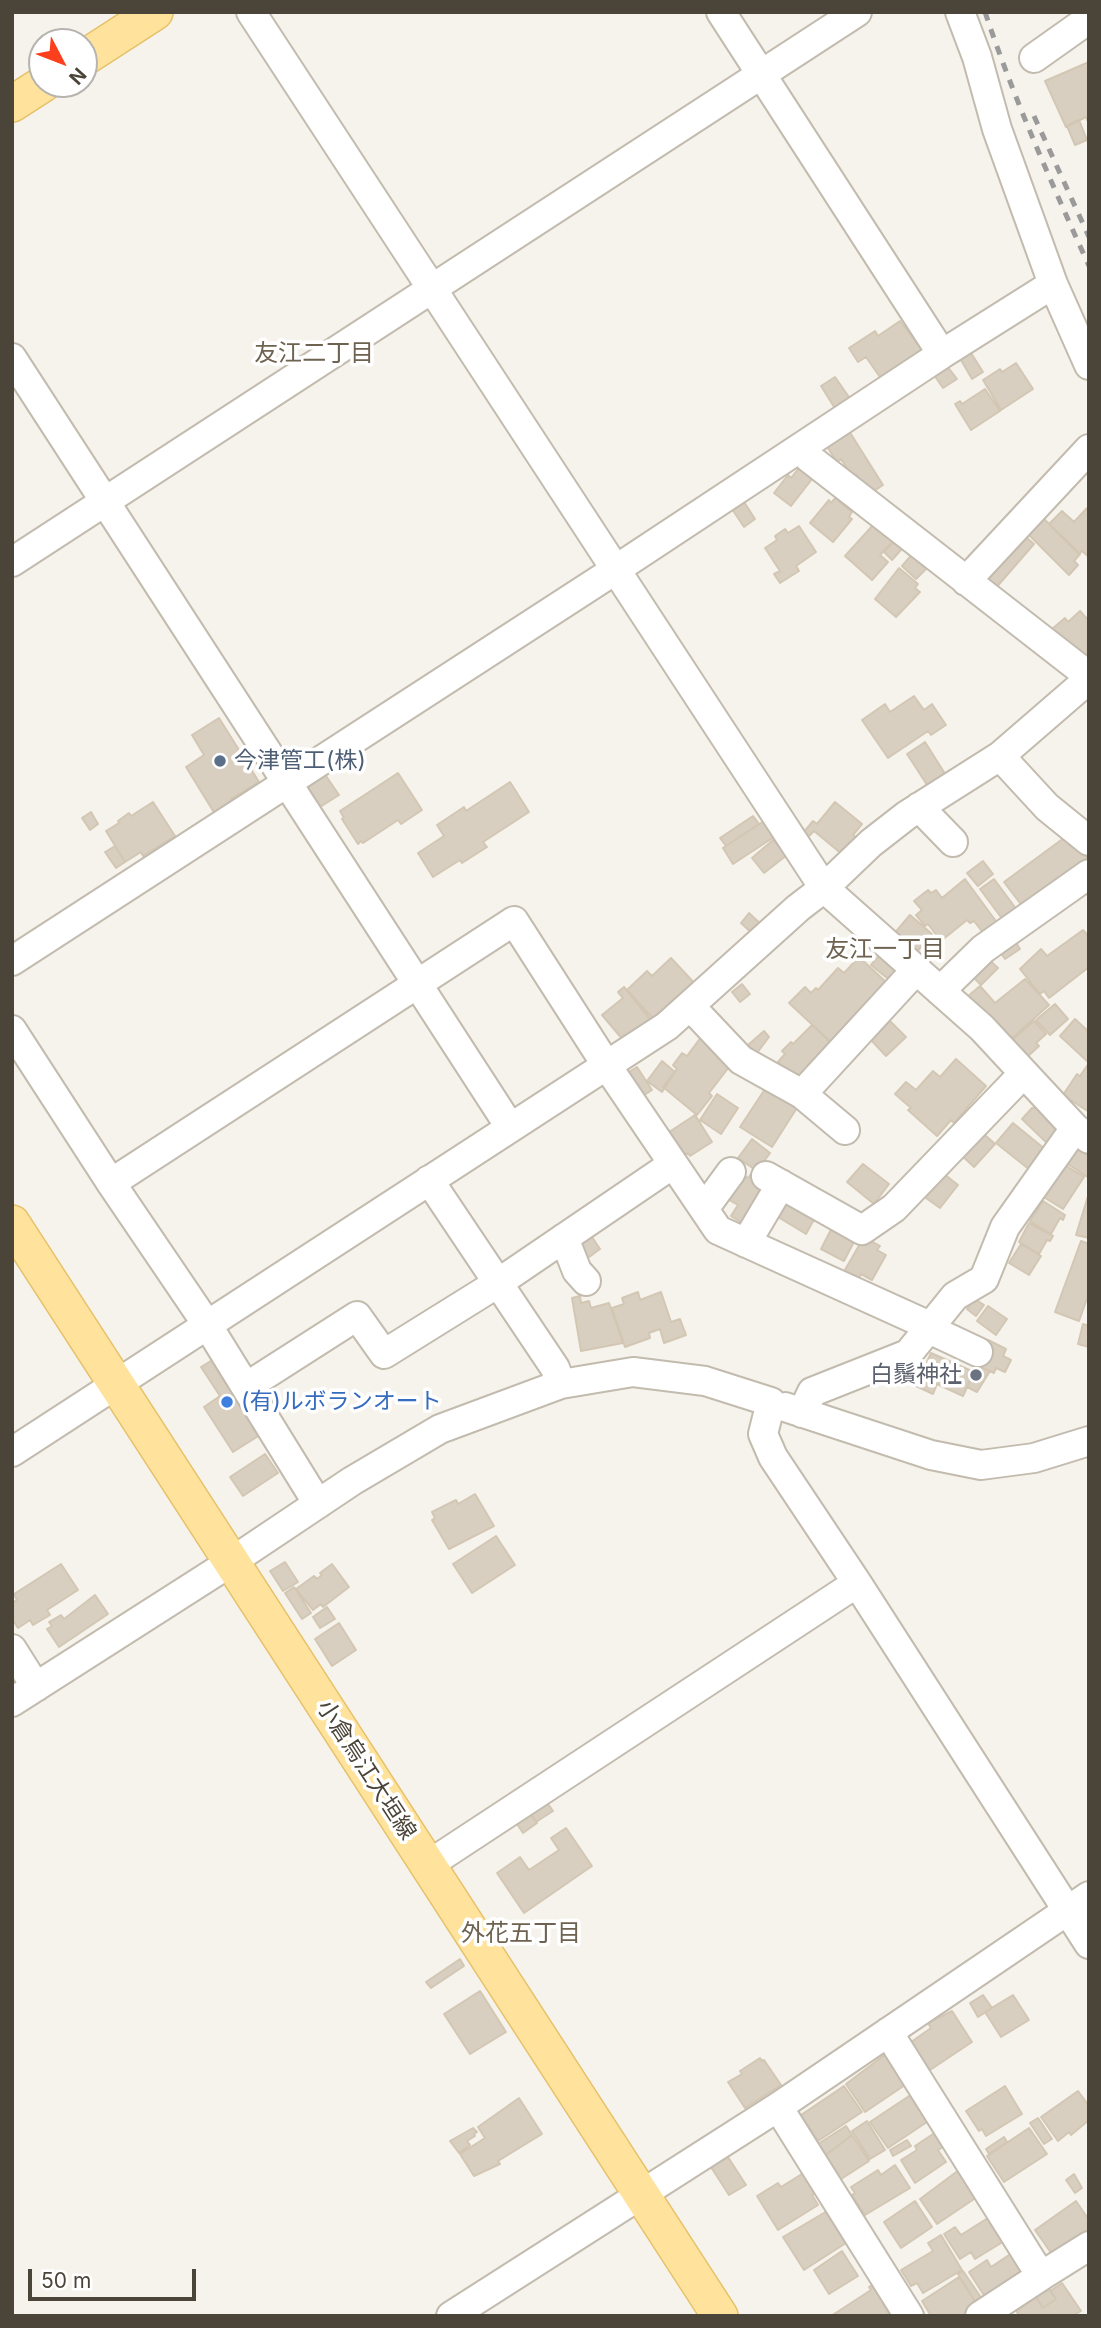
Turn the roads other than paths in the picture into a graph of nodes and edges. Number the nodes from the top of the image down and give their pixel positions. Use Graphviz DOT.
graph roads {
  1 [pos="155,12"];
  2 [pos="251,12"];
  3 [pos="721,12"];
  4 [pos="857,12"];
  5 [pos="960,12"];
  6 [pos="1089,19"];
  7 [pos="98,49"];
  8 [pos="1034,58"];
  9 [pos="761,74"];
  10 [pos="28,94"];
  11 [pos="12,104"];
  12 [pos="1053,284"];
  13 [pos="432,289"];
  14 [pos="942,354"];
  15 [pos="12,358"];
  16 [pos="1089,365"];
  17 [pos="801,448"];
  18 [pos="1089,449"];
  19 [pos="105,502"];
  20 [pos="12,562"];
  21 [pos="615,570"];
  22 [pos="966,581"];
  23 [pos="1089,678"];
  24 [pos="1000,756"];
  25 [pos="285,783"];
  26 [pos="919,807"];
  27 [pos="1089,841"];
  28 [pos="953,842"];
  29 [pos="1089,874"];
  30 [pos="824,888"];
  31 [pos="12,961"];
  32 [pos="916,970"];
  33 [pos="417,984"];
  34 [pos="940,990"];
  35 [pos="690,1006"];
  36 [pos="12,1030"];
  37 [pos="607,1066"];
  38 [pos="1024,1073"];
  39 [pos="802,1094"];
  40 [pos="510,1127"];
  41 [pos="845,1130"];
  42 [pos="1082,1133"];
  43 [pos="673,1164"];
  44 [pos="731,1172"];
  45 [pos="429,1180"];
  46 [pos="111,1183"];
  47 [pos="704,1209"];
  48 [pos="12,1223"];
  49 [pos="564,1238"];
  50 [pos="746,1243"];
  51 [pos="586,1281"];
  52 [pos="498,1283"];
  53 [pos="208,1326"];
  54 [pos="930,1328"];
  55 [pos="978,1352"];
  56 [pos="561,1384"];
  57 [pos="117,1385"];
  58 [pos="246,1387"];
  59 [pos="771,1402"];
  60 [pos="802,1413"];
  61 [pos="1089,1441"];
  62 [pos="12,1452"];
  63 [pos="318,1504"];
  64 [pos="231,1562"];
  65 [pos="856,1583"];
  66 [pos="12,1649"];
  67 [pos="36,1687"];
  68 [pos="12,1702"];
  69 [pos="428,1865"];
  70 [pos="1078,1903"];
  71 [pos="1089,1944"];
  72 [pos="888,2032"];
  73 [pos="778,2106"];
  74 [pos="641,2194"];
  75 [pos="1089,2246"];
  76 [pos="1041,2276"];
  77 [pos="452,2316"];
  78 [pos="720,2316"];
  79 [pos="908,2316"];
  80 [pos="980,2316"];
  1 -- 7 [label="main road"];
  2 -- 13 [label="street"];
  3 -- 9 [label="street"];
  4 -- 9 [label="street"];
  5 -- 12 [label="street"];
  6 -- 8 [label="street"];
  9 -- 13 [label="street"];
  9 -- 14 [label="street"];
  10 -- 11 [label="main road"];
  12 -- 14 [label="street"];
  12 -- 16 [label="street"];
  13 -- 19 [label="street"];
  13 -- 21 [label="street"];
  14 -- 17 [label="street"];
  15 -- 19 [label="street"];
  17 -- 21 [label="street"];
  17 -- 22 [label="street"];
  18 -- 22 [label="street"];
  19 -- 20 [label="street"];
  19 -- 25 [label="street"];
  21 -- 25 [label="street"];
  21 -- 30 [label="street"];
  22 -- 23 [label="street"];
  23 -- 24 [label="street"];
  24 -- 26 [label="street"];
  24 -- 27 [label="street"];
  25 -- 31 [label="street"];
  25 -- 33 [label="street"];
  26 -- 28 [label="street"];
  26 -- 30 [label="street"];
  29 -- 34 [label="street"];
  30 -- 32 [label="street"];
  30 -- 35 [label="street"];
  32 -- 34 [label="street"];
  32 -- 39 [label="street"];
  33 -- 37 [label="street"];
  33 -- 40 [label="street"];
  33 -- 46 [label="street"];
  34 -- 38 [label="street"];
  35 -- 37 [label="street"];
  35 -- 39 [label="street"];
  36 -- 46 [label="street"];
  37 -- 40 [label="street"];
  37 -- 43 [label="street"];
  38 -- 42 [label="street"];
  38 -- 50 [label="street"];
  39 -- 41 [label="street"];
  40 -- 45 [label="street"];
  42 -- 54 [label="street"];
  43 -- 47 [label="street"];
  43 -- 49 [label="street"];
  44 -- 47 [label="street"];
  45 -- 52 [label="street"];
  45 -- 53 [label="street"];
  46 -- 53 [label="street"];
  47 -- 50 [label="street"];
  48 -- 57 [label="main road, 小倉烏江大垣線"];
  49 -- 51 [label="street"];
  49 -- 52 [label="street"];
  50 -- 54 [label="street"];
  52 -- 56 [label="street"];
  52 -- 58 [label="street"];
  53 -- 57 [label="street"];
  53 -- 58 [label="street"];
  54 -- 55 [label="street"];
  54 -- 60 [label="street"];
  56 -- 59 [label="street"];
  56 -- 63 [label="street"];
  57 -- 62 [label="street"];
  57 -- 64 [label="main road, 小倉烏江大垣線"];
  58 -- 63 [label="street"];
  59 -- 60 [label="street"];
  59 -- 65 [label="street"];
  60 -- 61 [label="street"];
  63 -- 64 [label="street"];
  64 -- 67 [label="street"];
  64 -- 69 [label="main road, 小倉烏江大垣線"];
  65 -- 69 [label="street"];
  65 -- 70 [label="street"];
  66 -- 67 [label="street"];
  67 -- 68 [label="street"];
  69 -- 74 [label="main road, 小倉烏江大垣線"];
  70 -- 71 [label="street"];
  70 -- 72 [label="street"];
  72 -- 73 [label="street"];
  72 -- 76 [label="street"];
  73 -- 74 [label="street"];
  73 -- 79 [label="street"];
  74 -- 77 [label="street"];
  74 -- 78 [label="main road, 小倉烏江大垣線"];
  75 -- 76 [label="street"];
  76 -- 80 [label="street"];
}
